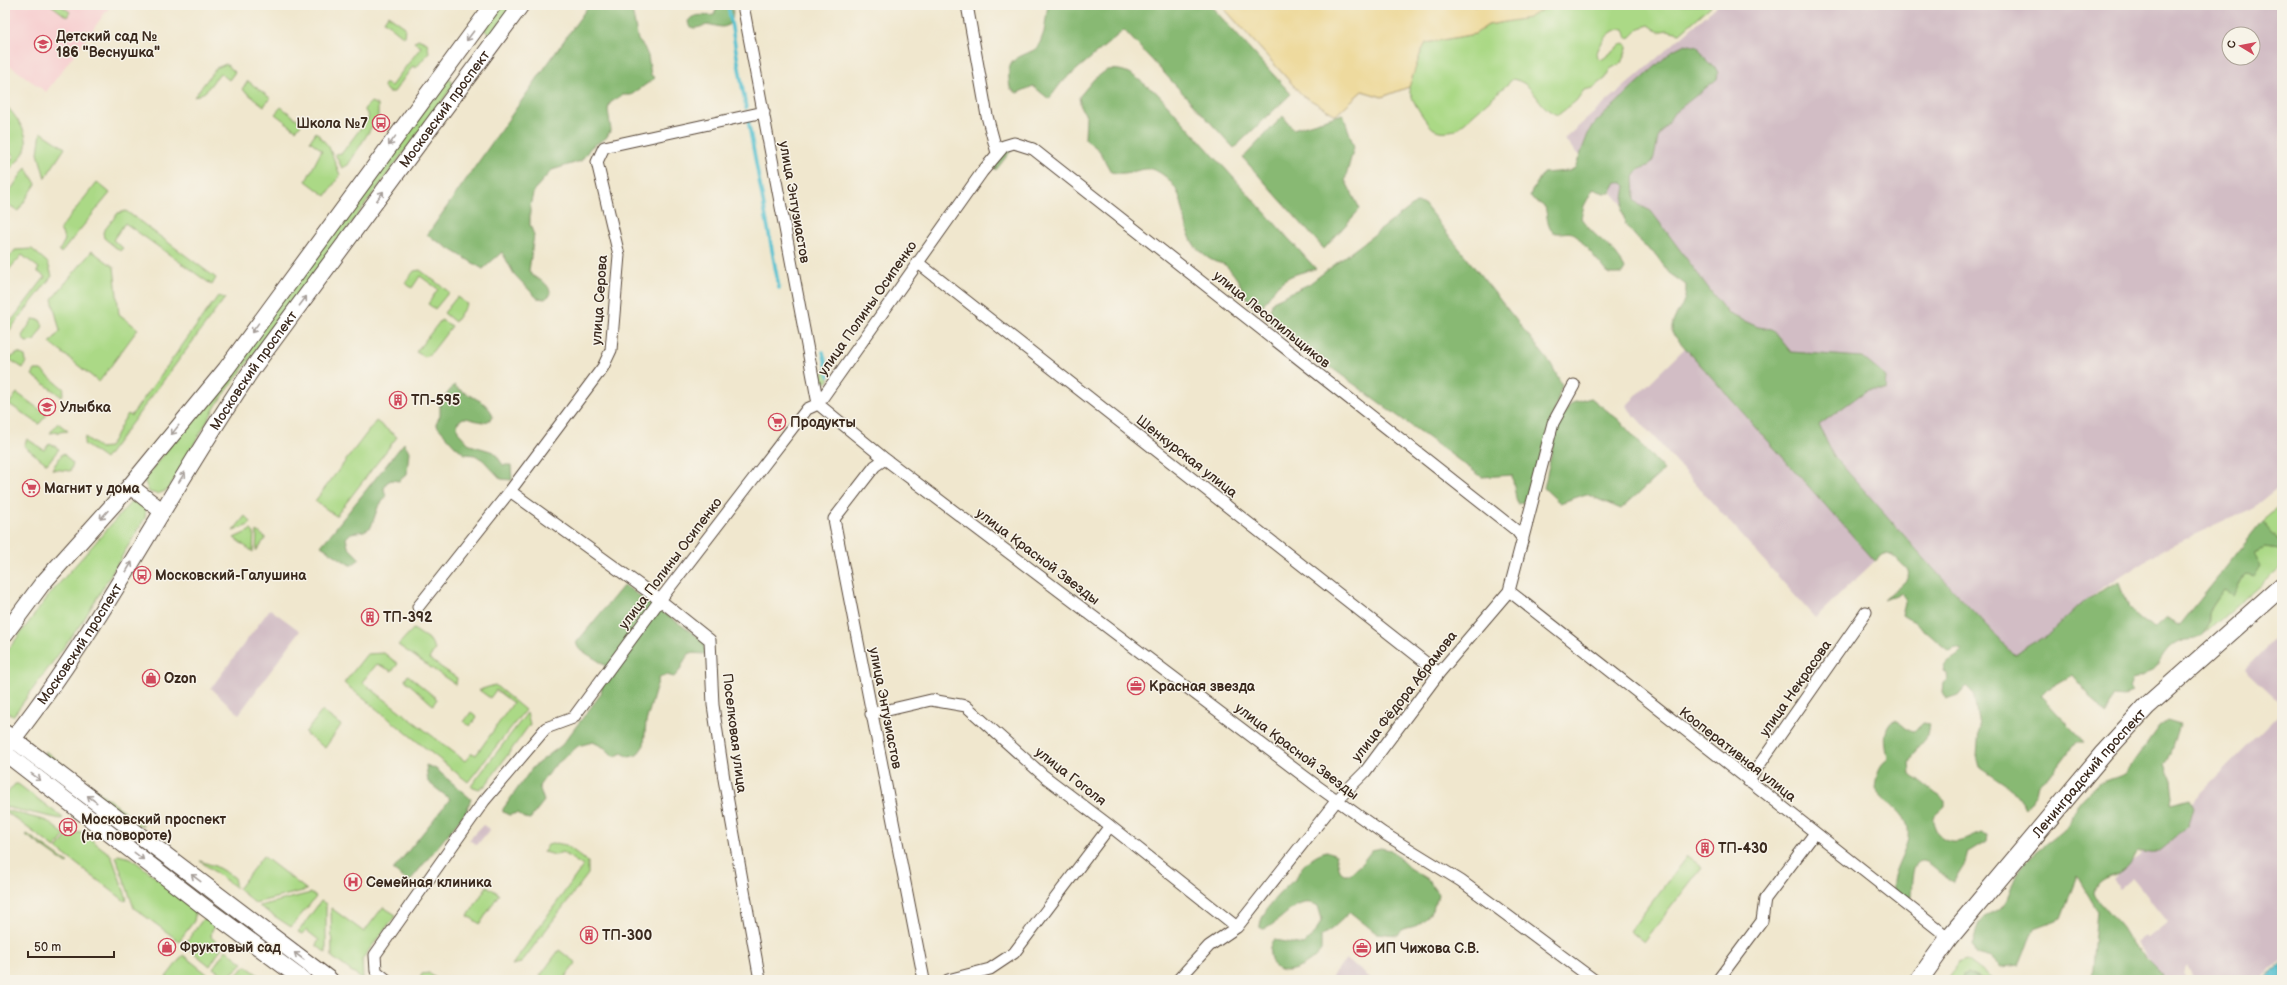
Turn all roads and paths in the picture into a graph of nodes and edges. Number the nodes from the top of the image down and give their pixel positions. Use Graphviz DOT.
graph roads {
  1 [pos="493,5"];
  2 [pos="521,5"];
  3 [pos="743,5"];
  4 [pos="967,5"];
  5 [pos="455,56"];
  6 [pos="474,69"];
  7 [pos="764,112"];
  8 [pos="996,153"];
  9 [pos="917,262"];
  10 [pos="1574,385"];
  11 [pos="818,404"];
  12 [pos="885,459"];
  13 [pos="130,486"];
  14 [pos="510,491"];
  15 [pos="162,511"];
  16 [pos="1522,540"];
  17 [pos="2282,586"];
  18 [pos="1509,591"];
  19 [pos="660,600"];
  20 [pos="418,607"];
  21 [pos="1866,612"];
  22 [pos="5,634"];
  23 [pos="1438,673"];
  24 [pos="872,714"];
  25 [pos="8,740"];
  26 [pos="5,753"];
  27 [pos="1748,781"];
  28 [pos="1338,800"];
  29 [pos="1110,826"];
  30 [pos="1815,833"];
  31 [pos="1237,927"];
  32 [pos="1949,938"];
  33 [pos="303,980"];
  34 [pos="330,980"];
  35 [pos="387,980"];
  36 [pos="760,980"];
  37 [pos="924,980"];
  38 [pos="948,980"];
  39 [pos="1178,980"];
  40 [pos="1594,980"];
  41 [pos="1718,980"];
  42 [pos="1919,980"];
  1 -- 5 [label="main road, Московский проспект, one-way"];
  2 -- 6 [label="main road, Московский проспект"];
  3 -- 7 [label="street, улица Энтузиастов"];
  4 -- 8 [label="street"];
  5 -- 6 [label="main road"];
  5 -- 13 [label="main road, Московский проспект, one-way"];
  15 -- 6 [label="main road, Московский проспект, one-way"];
  7 -- 11 [label="street, улица Энтузиастов"];
  7 -- 14 [label="street, улица Серова"];
  8 -- 9 [label="street, улица Полины Осипенко"];
  8 -- 16 [label="street, улица Лесопильщиков"];
  9 -- 11 [label="street, улица Полины Осипенко"];
  9 -- 23 [label="street, Шенкурская улица"];
  10 -- 16 [label="street, улица Фёдора Абрамова"];
  11 -- 12 [label="street, улица Красной Звезды"];
  11 -- 19 [label="street, улица Полины Осипенко"];
  12 -- 24 [label="street, улица Энтузиастов"];
  12 -- 28 [label="street, улица Красной Звезды"];
  13 -- 15 [label="main road"];
  13 -- 22 [label="main road, Московский проспект, one-way"];
  14 -- 19 [label="street, Поселковая улица"];
  14 -- 20 [label="street, улица Серова"];
  25 -- 15 [label="main road, Московский проспект, one-way"];
  16 -- 18 [label="street, улица Фёдора Абрамова"];
  17 -- 32 [label="main road, Ленинградский проспект"];
  18 -- 23 [label="street, улица Фёдора Абрамова"];
  18 -- 27 [label="street, Кооперативная улица"];
  19 -- 35 [label="street, улица Полины Осипенко"];
  19 -- 36 [label="street, Поселковая улица"];
  21 -- 27 [label="street, улица Некрасова"];
  23 -- 28 [label="street, улица Фёдора Абрамова"];
  24 -- 29 [label="street, улица Гоголя"];
  24 -- 37 [label="street, улица Энтузиастов"];
  34 -- 25 [label="main road, one-way"];
  26 -- 33 [label="main road, one-way"];
  27 -- 30 [label="street, Кооперативная улица"];
  28 -- 31 [label="street, улица Фёдора Абрамова"];
  28 -- 40 [label="street, улица Красной Звезды"];
  29 -- 31 [label="street, улица Гоголя"];
  29 -- 38 [label="street"];
  30 -- 32 [label="street, Кооперативная улица"];
  30 -- 41 [label="street"];
  31 -- 39 [label="street, улица Фёдора Абрамова"];
  32 -- 42 [label="main road, Ленинградский проспект"];
}
